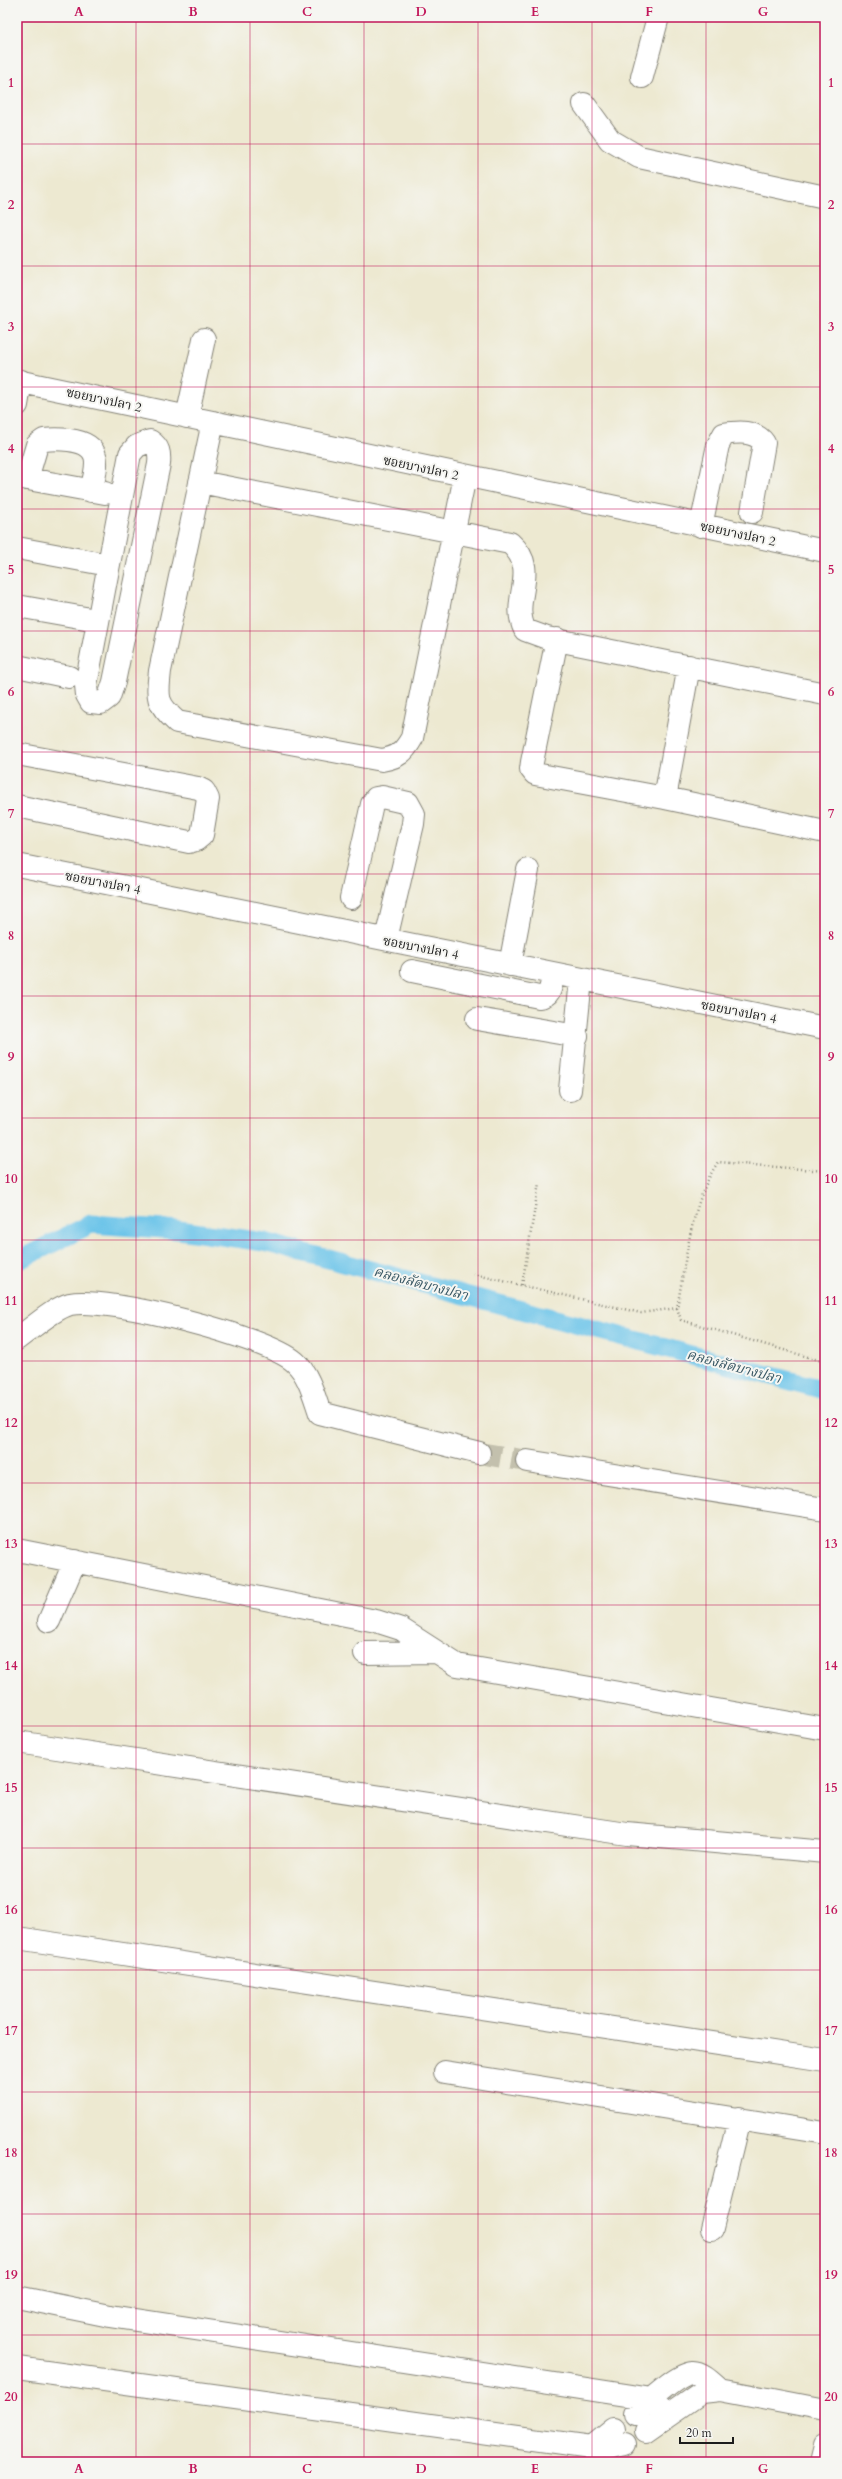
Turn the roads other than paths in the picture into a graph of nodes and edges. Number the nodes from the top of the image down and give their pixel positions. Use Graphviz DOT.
graph roads {
  1 [pos="658,17"];
  2 [pos="642,78"];
  3 [pos="584,104"];
  4 [pos="825,197"];
  5 [pos="204,339"];
  6 [pos="19,381"];
  7 [pos="17,405"];
  8 [pos="187,417"];
  9 [pos="213,422"];
  10 [pos="464,476"];
  11 [pos="22,478"];
  12 [pos="200,482"];
  13 [pos="91,491"];
  14 [pos="122,496"];
  15 [pos="752,512"];
  16 [pos="701,526"];
  17 [pos="453,533"];
  18 [pos="17,548"];
  19 [pos="825,552"];
  20 [pos="98,563"];
  21 [pos="17,606"];
  22 [pos="85,618"];
  23 [pos="557,640"];
  24 [pos="17,666"];
  25 [pos="689,666"];
  26 [pos="68,677"];
  27 [pos="825,694"];
  28 [pos="17,754"];
  29 [pos="665,798"];
  30 [pos="17,806"];
  31 [pos="825,832"];
  32 [pos="17,865"];
  33 [pos="528,870"];
  34 [pos="351,898"];
  35 [pos="386,939"];
  36 [pos="510,965"];
  37 [pos="412,971"];
  38 [pos="553,973"];
  39 [pos="582,979"];
  40 [pos="477,1019"];
  41 [pos="825,1028"];
  42 [pos="577,1036"];
  43 [pos="570,1090"];
  44 [pos="17,1339"];
  45 [pos="479,1453"];
  46 [pos="527,1461"];
  47 [pos="825,1509"];
  48 [pos="17,1550"];
  49 [pos="75,1561"];
  50 [pos="49,1621"];
  51 [pos="436,1652"];
  52 [pos="365,1653"];
  53 [pos="825,1729"];
  54 [pos="17,1742"];
  55 [pos="825,1852"];
  56 [pos="17,1938"];
  57 [pos="825,2060"];
  58 [pos="445,2072"];
  59 [pos="738,2118"];
  60 [pos="825,2133"];
  61 [pos="712,2229"];
  62 [pos="17,2297"];
  63 [pos="17,2368"];
  64 [pos="720,2390"];
  65 [pos="652,2399"];
  66 [pos="825,2410"];
  67 [pos="634,2414"];
  68 [pos="666,2417"];
  69 [pos="646,2431"];
  70 [pos="619,2437"];
  71 [pos="825,2446"];
  72 [pos="821,2462"];
  1 -- 2 [label="street"];
  3 -- 4 [label="street"];
  5 -- 8 [label="street"];
  6 -- 7 [label="street"];
  6 -- 8 [label="street, ซอยบางปลา 2"];
  8 -- 9 [label="street, ซอยบางปลา 2"];
  9 -- 10 [label="street, ซอยบางปลา 2"];
  9 -- 12 [label="street"];
  10 -- 16 [label="street, ซอยบางปลา 2"];
  10 -- 17 [label="street"];
  11 -- 13 [label="street"];
  11 -- 13 [label="street"];
  12 -- 17 [label="street"];
  12 -- 17 [label="street"];
  13 -- 14 [label="street"];
  14 -- 14 [label="street"];
  15 -- 16 [label="street"];
  16 -- 19 [label="street, ซอยบางปลา 2"];
  17 -- 23 [label="street"];
  18 -- 20 [label="street"];
  21 -- 22 [label="street"];
  23 -- 25 [label="street"];
  23 -- 29 [label="street"];
  24 -- 26 [label="street"];
  25 -- 27 [label="street"];
  25 -- 29 [label="street"];
  28 -- 30 [label="street"];
  29 -- 31 [label="street"];
  32 -- 35 [label="street, ซอยบางปลา 4"];
  33 -- 36 [label="street"];
  34 -- 35 [label="street"];
  35 -- 36 [label="street, ซอยบางปลา 4"];
  36 -- 38 [label="street, ซอยบางปลา 4"];
  37 -- 38 [label="street"];
  38 -- 39 [label="street, ซอยบางปลา 4"];
  39 -- 41 [label="street, ซอยบางปลา 4"];
  39 -- 42 [label="street"];
  40 -- 42 [label="street"];
  42 -- 43 [label="street"];
  44 -- 45 [label="street"];
  46 -- 47 [label="street"];
  48 -- 49 [label="street"];
  49 -- 50 [label="street"];
  49 -- 51 [label="street"];
  51 -- 52 [label="street"];
  51 -- 53 [label="street"];
  54 -- 55 [label="street"];
  56 -- 57 [label="street"];
  58 -- 59 [label="street"];
  59 -- 60 [label="street"];
  59 -- 61 [label="street"];
  62 -- 65 [label="street"];
  63 -- 70 [label="street"];
  64 -- 65 [label="street"];
  64 -- 66 [label="street"];
  64 -- 68 [label="street"];
  65 -- 67 [label="street"];
  65 -- 68 [label="street"];
  68 -- 69 [label="street"];
  71 -- 72 [label="street"];
}
